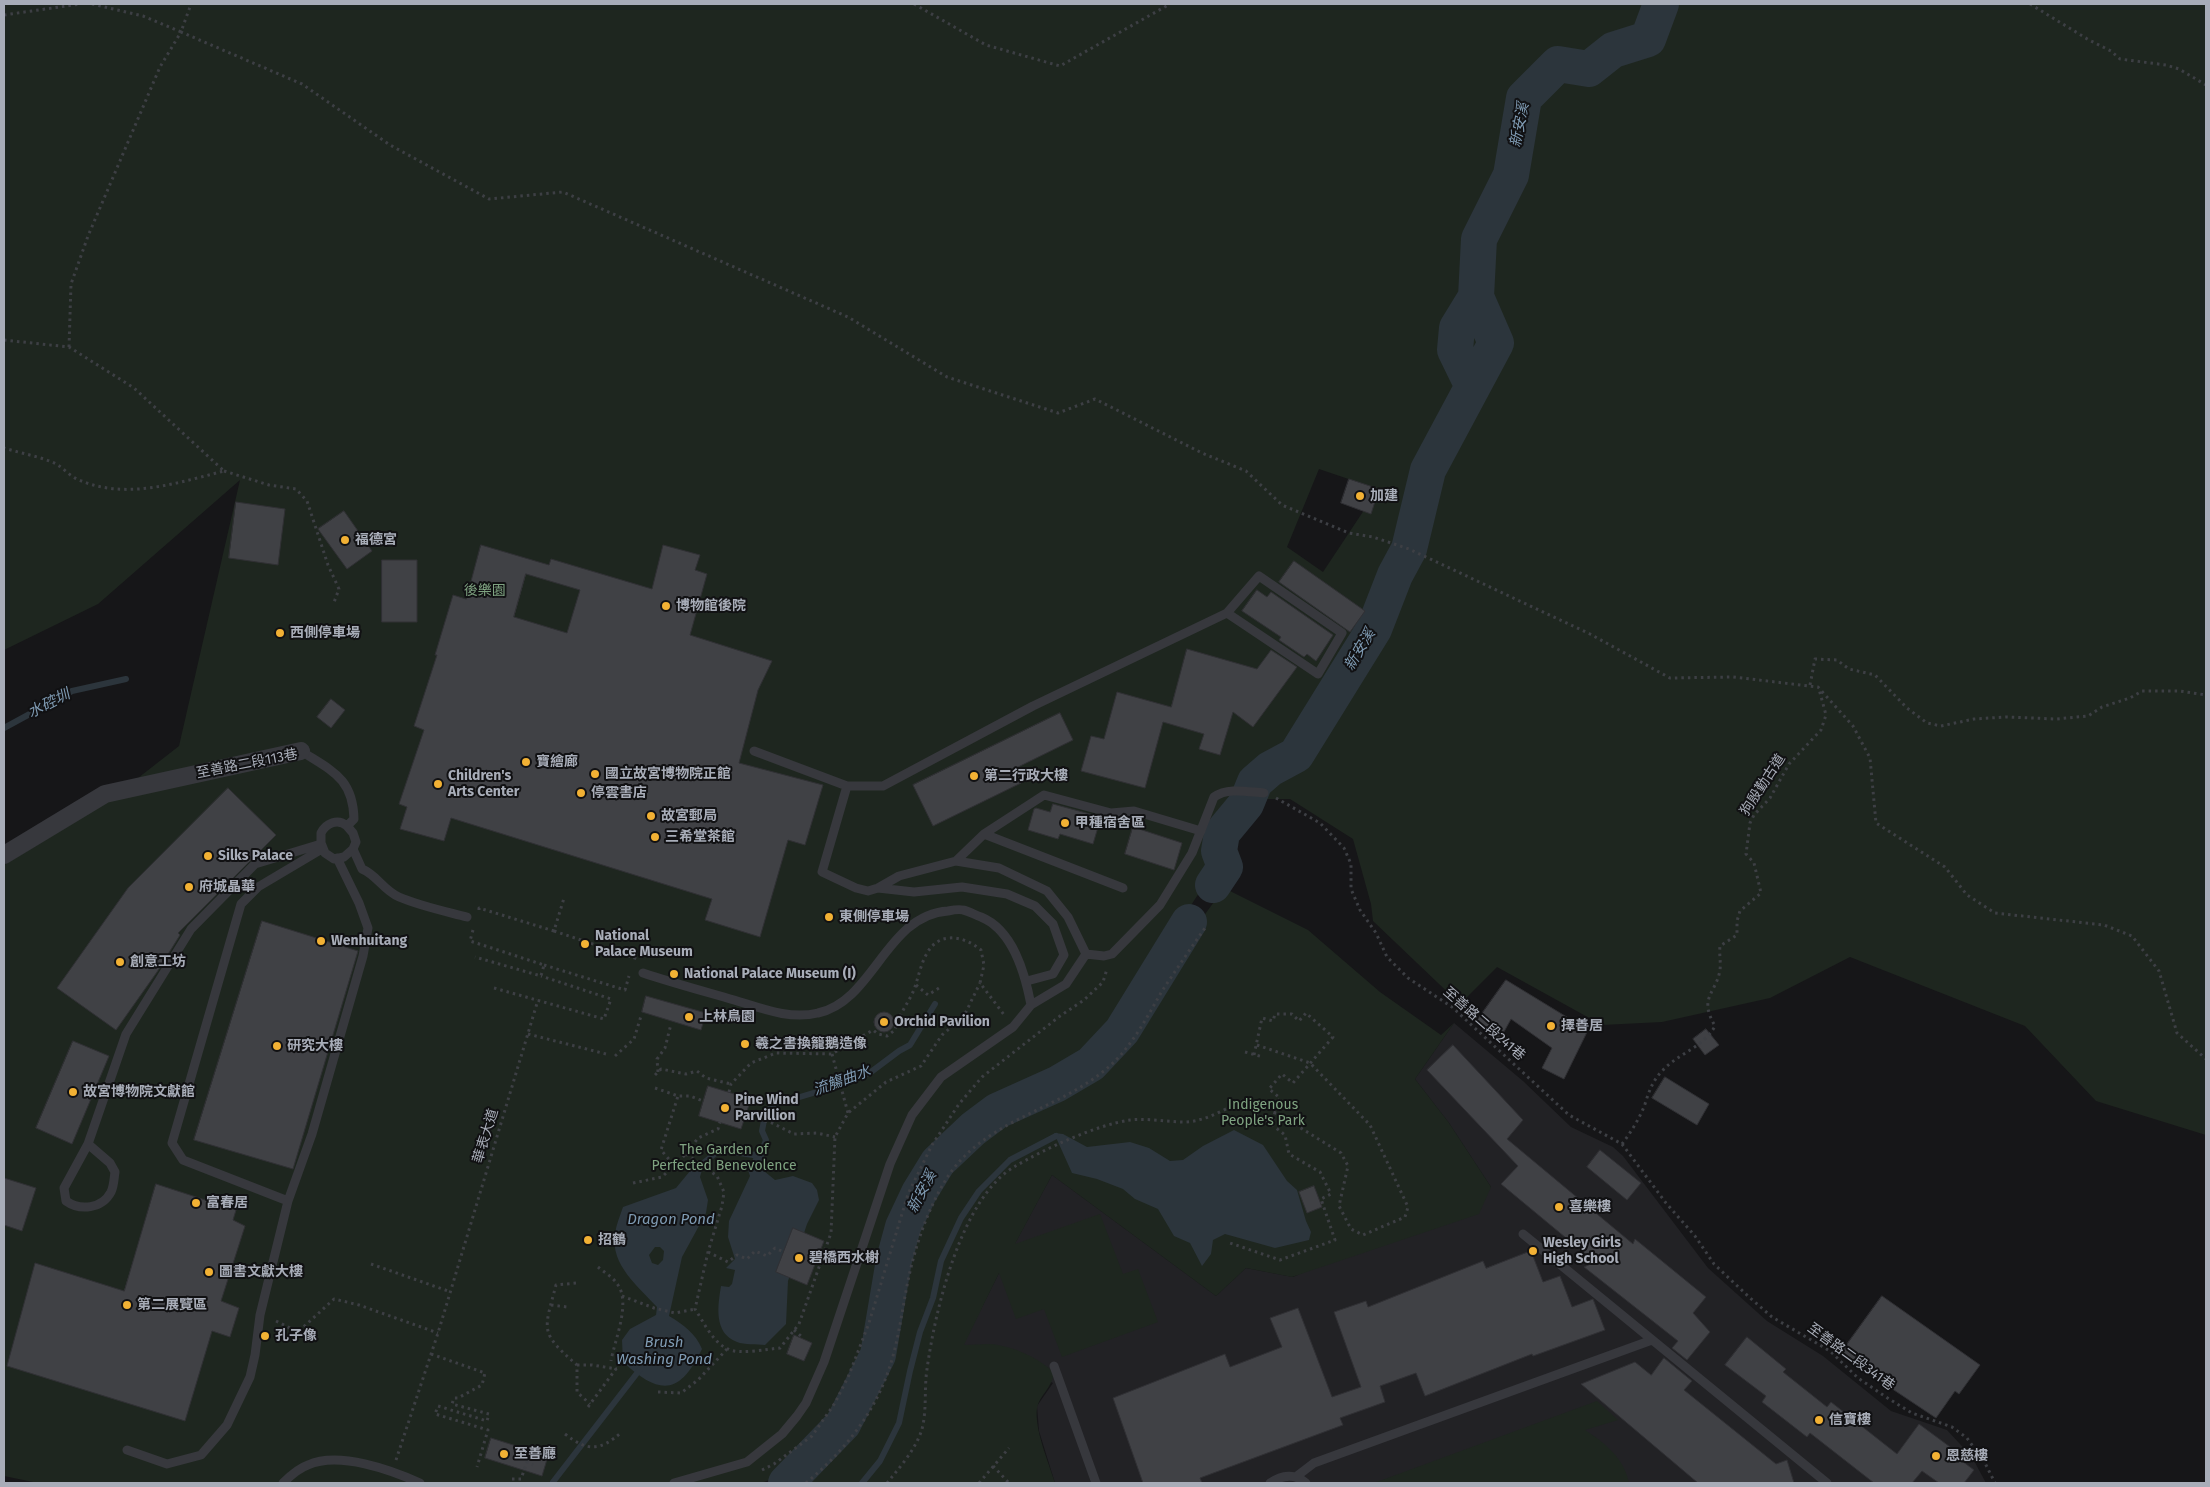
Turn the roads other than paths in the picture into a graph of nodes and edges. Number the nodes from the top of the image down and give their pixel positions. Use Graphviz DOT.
graph roads {
  1 [pos="1227,613"];
  2 [pos="301,751"];
  3 [pos="754,751"];
  4 [pos="847,786"];
  5 [pos="1264,793"];
  6 [pos="347,826"];
  7 [pos="1201,831"];
  8 [pos="984,834"];
  9 [pos="322,847"];
  10 [pos="353,849"];
  11 [pos="4,855"];
  12 [pos="337,858"];
  13 [pos="956,861"];
  14 [pos="878,888"];
  15 [pos="1123,888"];
  16 [pos="467,917"];
  17 [pos="1086,954"];
  18 [pos="643,973"];
  19 [pos="1027,981"];
  20 [pos="1031,1005"];
  21 [pos="88,1144"];
  22 [pos="288,1200"];
  23 [pos="1523,1234"];
  24 [pos="1652,1340"];
  25 [pos="1054,1366"];
  26 [pos="126,1450"];
  27 [pos="1297,1476"];
  28 [pos="282,1483"];
  29 [pos="420,1483"];
  30 [pos="674,1483"];
  31 [pos="1096,1483"];
  32 [pos="1270,1483"];
  33 [pos="1306,1483"];
  34 [pos="1826,1483"];
  1 -- 1 [label="lane"];
  1 -- 4 [label="lane"];
  2 -- 6 [label="lane, 至善路二段113巷"];
  2 -- 11 [label="street, 至善路二段113巷"];
  3 -- 4 [label="lane"];
  4 -- 14 [label="lane"];
  5 -- 7 [label="lane"];
  6 -- 9 [label="lane"];
  6 -- 10 [label="lane"];
  7 -- 8 [label="lane"];
  7 -- 17 [label="lane"];
  8 -- 13 [label="lane"];
  8 -- 15 [label="lane"];
  9 -- 12 [label="lane"];
  9 -- 21 [label="lane"];
  9 -- 22 [label="lane"];
  10 -- 12 [label="lane"];
  10 -- 16 [label="lane"];
  12 -- 22 [label="lane"];
  13 -- 14 [label="lane"];
  13 -- 17 [label="lane"];
  14 -- 19 [label="lane"];
  17 -- 20 [label="lane"];
  18 -- 19 [label="lane"];
  19 -- 20 [label="lane"];
  20 -- 30 [label="lane"];
  21 -- 21 [label="lane"];
  22 -- 26 [label="lane"];
  23 -- 24 [label="lane"];
  24 -- 27 [label="lane"];
  24 -- 34 [label="lane"];
  25 -- 31 [label="lane"];
  27 -- 32 [label="lane"];
  27 -- 33 [label="lane"];
  28 -- 29 [label="lane"];
}
